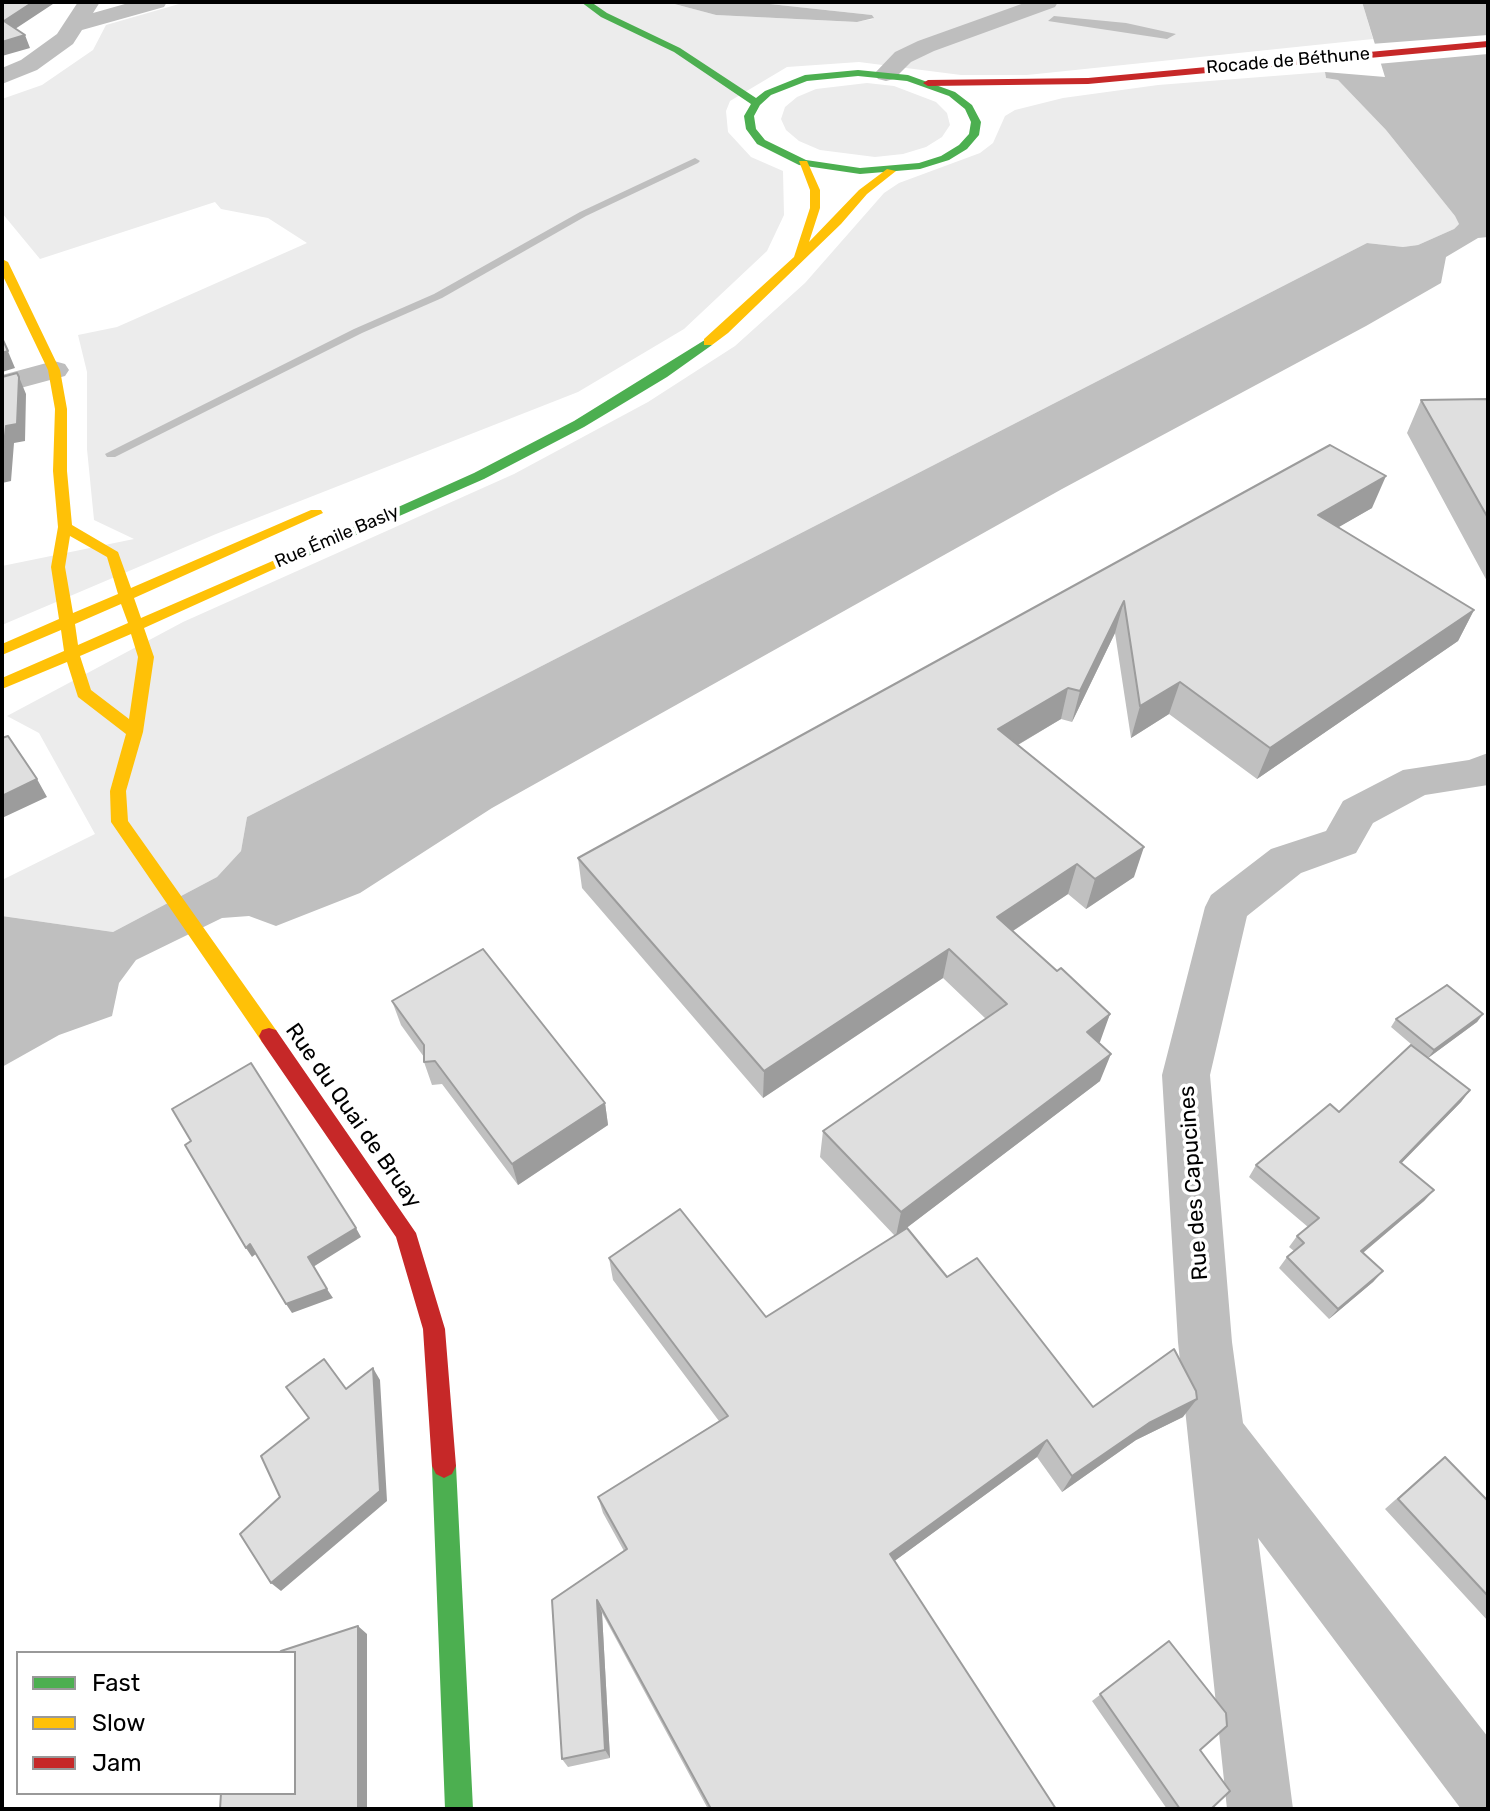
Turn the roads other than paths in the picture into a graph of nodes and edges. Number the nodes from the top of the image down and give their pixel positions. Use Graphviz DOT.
graph roads {
  1 [pos="89,2"];
  2 [pos="156,2"];
  3 [pos="585,2"];
  4 [pos="1047,2"];
  5 [pos="74,25"];
  6 [pos="1488,44"];
  7 [pos="677,50"];
  8 [pos="732,64"];
  9 [pos="774,73"];
  10 [pos="886,74"];
  11 [pos="2,77"];
  12 [pos="805,78"];
  13 [pos="1088,81"];
  14 [pos="928,83"];
  15 [pos="1022,100"];
  16 [pos="756,103"];
  17 [pos="998,109"];
  18 [pos="976,122"];
  19 [pos="803,163"];
  20 [pos="891,171"];
  21 [pos="799,256"];
  22 [pos="2,262"];
  23 [pos="54,370"];
  24 [pos="663,374"];
  25 [pos="2,384"];
  26 [pos="522,432"];
  27 [pos="331,513"];
  28 [pos="65,527"];
  29 [pos="130,610"];
  30 [pos="69,638"];
  31 [pos="2,650"];
  32 [pos="2,668"];
  33 [pos="2,684"];
  34 [pos="135,732"];
  35 [pos="1488,768"];
  36 [pos="1216,1435"];
  37 [pos="1488,1790"];
  38 [pos="459,1809"];
  39 [pos="1260,1809"];
  1 -- 5 [label="street"];
  2 -- 5 [label="street"];
  3 -- 7 [label="main road"];
  4 -- 10 [label="street"];
  5 -- 11 [label="street"];
  6 -- 13 [label="main road, Rocade de Béthune"];
  7 -- 8 [label="main road"];
  7 -- 16 [label="main road"];
  9 -- 12 [label="main road"];
  10 -- 12 [label="main road"];
  10 -- 14 [label="main road"];
  12 -- 16 [label="main road"];
  13 -- 14 [label="main road, Rocade de Béthune"];
  13 -- 15 [label="main road, Rocade de Béthune"];
  14 -- 18 [label="main road"];
  16 -- 19 [label="main road"];
  17 -- 18 [label="main road"];
  18 -- 20 [label="main road"];
  19 -- 20 [label="main road"];
  19 -- 21 [label="main road"];
  20 -- 21 [label="main road, Rue Émile Basly"];
  21 -- 24 [label="main road, Rue Émile Basly"];
  22 -- 23 [label="main road"];
  23 -- 25 [label="street"];
  23 -- 28 [label="main road"];
  24 -- 26 [label="main road, Rue Émile Basly"];
  24 -- 29 [label="main road, Rue Émile Basly"];
  27 -- 29 [label="main road"];
  28 -- 29 [label="main road"];
  28 -- 30 [label="main road"];
  29 -- 30 [label="main road, Rue Émile Basly"];
  29 -- 30 [label="main road, Rue Émile Basly"];
  29 -- 30 [label="main road"];
  29 -- 34 [label="main road, Rue du Quai de Bruay"];
  30 -- 31 [label="main road, Rue Émile Basly"];
  30 -- 32 [label="main road"];
  30 -- 33 [label="main road, Rue Émile Basly"];
  30 -- 34 [label="main road"];
  34 -- 38 [label="main road, Rue du Quai de Bruay"];
  35 -- 36 [label="street, Rue des Capucines"];
  36 -- 37 [label="street"];
  36 -- 39 [label="street, Rue des Capucines"];
}
